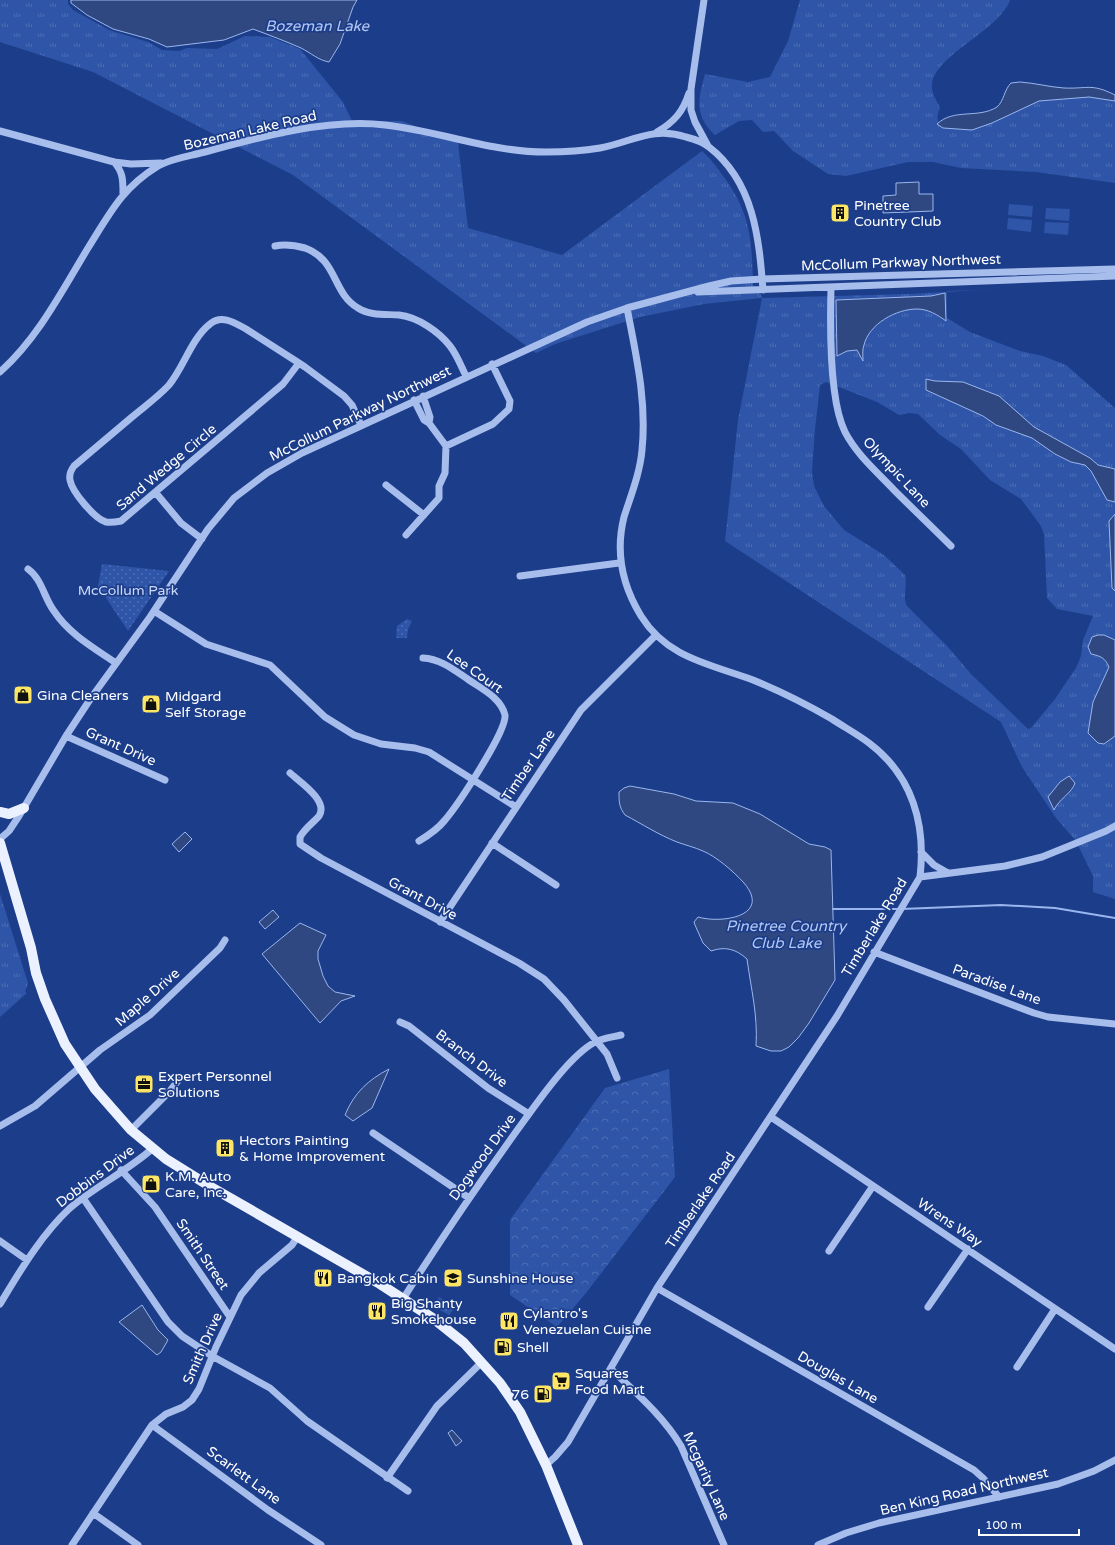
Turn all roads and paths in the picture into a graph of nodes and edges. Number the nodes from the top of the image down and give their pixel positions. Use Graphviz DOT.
graph roads {
  1 [pos="704,0"];
  2 [pos="691,89"];
  3 [pos="0,131"];
  4 [pos="658,132"];
  5 [pos="708,146"];
  6 [pos="114,162"];
  7 [pos="163,163"];
  8 [pos="123,194"];
  9 [pos="275,246"];
  10 [pos="1115,269"];
  11 [pos="1115,276"];
  12 [pos="762,279"];
  13 [pos="831,288"];
  14 [pos="763,290"];
  15 [pos="689,292"];
  16 [pos="627,308"];
  17 [pos="299,363"];
  18 [pos="492,364"];
  19 [pos="0,372"];
  20 [pos="466,376"];
  21 [pos="423,396"];
  22 [pos="414,400"];
  23 [pos="429,423"];
  24 [pos="361,425"];
  25 [pos="446,446"];
  26 [pos="386,485"];
  27 [pos="156,493"];
  28 [pos="424,515"];
  29 [pos="406,535"];
  30 [pos="202,539"];
  31 [pos="951,546"];
  32 [pos="619,563"];
  33 [pos="28,569"];
  34 [pos="520,576"];
  35 [pos="154,611"];
  36 [pos="655,636"];
  37 [pos="423,658"];
  38 [pos="116,663"];
  39 [pos="66,736"];
  40 [pos="290,773"];
  41 [pos="165,780"];
  42 [pos="472,780"];
  43 [pos="516,807"];
  44 [pos="24,808"];
  45 [pos="0,812"];
  46 [pos="1115,826"];
  47 [pos="0,839"];
  48 [pos="419,841"];
  49 [pos="0,843"];
  50 [pos="492,843"];
  51 [pos="921,852"];
  52 [pos="948,873"];
  53 [pos="920,877"];
  54 [pos="556,885"];
  55 [pos="440,922"];
  56 [pos="225,940"];
  57 [pos="874,952"];
  58 [pos="400,1022"];
  59 [pos="1115,1024"];
  60 [pos="621,1035"];
  61 [pos="596,1042"];
  62 [pos="79,1067"];
  63 [pos="180,1078"];
  64 [pos="617,1078"];
  65 [pos="529,1114"];
  66 [pos="771,1117"];
  67 [pos="0,1126"];
  68 [pos="131,1130"];
  69 [pos="373,1133"];
  70 [pos="152,1149"];
  71 [pos="121,1170"];
  72 [pos="873,1186"];
  73 [pos="83,1198"];
  74 [pos="469,1198"];
  75 [pos="298,1236"];
  76 [pos="0,1241"];
  77 [pos="968,1249"];
  78 [pos="829,1251"];
  79 [pos="27,1260"];
  80 [pos="657,1288"];
  81 [pos="403,1298"];
  82 [pos="0,1304"];
  83 [pos="928,1307"];
  84 [pos="1055,1309"];
  85 [pos="230,1317"];
  86 [pos="1115,1349"];
  87 [pos="212,1356"];
  88 [pos="482,1362"];
  89 [pos="1017,1367"];
  90 [pos="611,1369"];
  91 [pos="152,1425"];
  92 [pos="1115,1460"];
  93 [pos="546,1465"];
  94 [pos="387,1478"];
  95 [pos="408,1491"];
  96 [pos="999,1497"];
  97 [pos="93,1513"];
  98 [pos="72,1545"];
  99 [pos="138,1545"];
  100 [pos="322,1545"];
  101 [pos="578,1545"];
  102 [pos="724,1545"];
  103 [pos="818,1545"];
  1 -- 2 [label="street"];
  2 -- 4 [label="street"];
  2 -- 5 [label="street"];
  3 -- 6 [label="street"];
  4 -- 5 [label="street, Bozeman Lake Road"];
  4 -- 7 [label="street, Bozeman Lake Road"];
  5 -- 12 [label="street, Bozeman Lake Road"];
  6 -- 7 [label="street"];
  6 -- 8 [label="street"];
  7 -- 8 [label="street, Bozeman Lake Road"];
  8 -- 19 [label="street, Bozeman Lake Road"];
  9 -- 20 [label="street"];
  10 -- 12 [label="street, McCollum Parkway Northwest"];
  11 -- 13 [label="street, McCollum Parkway Northwest"];
  12 -- 14 [label="street, Bozeman Lake Road"];
  12 -- 15 [label="street, McCollum Parkway Northwest"];
  13 -- 14 [label="street, McCollum Parkway Northwest"];
  13 -- 31 [label="street, Olympic Lane"];
  14 -- 15 [label="street, McCollum Parkway Northwest"];
  15 -- 16 [label="street, McCollum Parkway Northwest"];
  16 -- 18 [label="street, McCollum Parkway Northwest"];
  16 -- 32 [label="street, Timberlake Road"];
  17 -- 24 [label="street, Sand Wedge Circle"];
  17 -- 27 [label="street, Sand Wedge Circle"];
  17 -- 27 [label="street, Sand Wedge Circle"];
  18 -- 20 [label="street, McCollum Parkway Northwest"];
  18 -- 25 [label="street"];
  20 -- 21 [label="street, McCollum Parkway Northwest"];
  21 -- 22 [label="street, McCollum Parkway Northwest"];
  21 -- 23 [label="street"];
  22 -- 23 [label="street"];
  22 -- 24 [label="street, McCollum Parkway Northwest"];
  23 -- 25 [label="street"];
  24 -- 30 [label="street, McCollum Parkway Northwest"];
  25 -- 28 [label="street"];
  26 -- 28 [label="street"];
  27 -- 30 [label="street"];
  28 -- 29 [label="street"];
  30 -- 35 [label="street, McCollum Parkway Northwest"];
  32 -- 34 [label="street"];
  32 -- 36 [label="street, Timberlake Road"];
  33 -- 38 [label="street"];
  35 -- 38 [label="street, McCollum Parkway Northwest"];
  35 -- 42 [label="street"];
  36 -- 43 [label="street, Timber Lane"];
  36 -- 51 [label="street, Timberlake Road"];
  37 -- 42 [label="street, Lee Court"];
  38 -- 39 [label="street, McCollum Parkway Northwest"];
  39 -- 41 [label="street, Grant Drive"];
  39 -- 44 [label="street, McCollum Parkway Northwest"];
  40 -- 55 [label="street, Grant Drive"];
  42 -- 43 [label="street"];
  42 -- 48 [label="street, Lee Court"];
  43 -- 50 [label="street, Timber Lane"];
  44 -- 45 [label="main road"];
  44 -- 47 [label="street, McCollum Parkway Northwest"];
  46 -- 52 [label="street"];
  49 -- 62 [label="main road"];
  50 -- 54 [label="street"];
  50 -- 55 [label="street, Timber Lane"];
  51 -- 52 [label="street"];
  51 -- 53 [label="street, Timberlake Road"];
  52 -- 53 [label="street"];
  53 -- 57 [label="street, Timberlake Road"];
  55 -- 61 [label="street, Grant Drive"];
  56 -- 62 [label="street, Maple Drive"];
  57 -- 59 [label="street, Paradise Lane"];
  57 -- 66 [label="street, Timberlake Road"];
  58 -- 65 [label="street, Branch Drive"];
  60 -- 61 [label="street, Dogwood Drive"];
  61 -- 64 [label="street"];
  61 -- 65 [label="street, Dogwood Drive"];
  62 -- 67 [label="street, Maple Drive"];
  62 -- 68 [label="main road"];
  63 -- 68 [label="street"];
  65 -- 74 [label="street, Dogwood Drive"];
  66 -- 72 [label="street, Wrens Way"];
  66 -- 80 [label="street, Timberlake Road"];
  68 -- 70 [label="main road"];
  69 -- 74 [label="street"];
  70 -- 71 [label="street, Dobbins Drive"];
  70 -- 75 [label="main road"];
  71 -- 73 [label="street, Dobbins Drive"];
  71 -- 85 [label="street, Smith Street"];
  72 -- 77 [label="street, Wrens Way"];
  72 -- 78 [label="street"];
  73 -- 79 [label="street, Dobbins Drive"];
  73 -- 87 [label="street"];
  74 -- 81 [label="street, Dogwood Drive"];
  75 -- 81 [label="main road"];
  75 -- 85 [label="street, Smith Drive"];
  76 -- 79 [label="street"];
  77 -- 83 [label="street"];
  77 -- 84 [label="street, Wrens Way"];
  79 -- 82 [label="street, Dobbins Drive"];
  80 -- 90 [label="street, Timberlake Road"];
  80 -- 96 [label="street, Douglas Lane"];
  81 -- 88 [label="main road"];
  84 -- 86 [label="street, Wrens Way"];
  84 -- 89 [label="street"];
  85 -- 87 [label="street, Smith Drive"];
  87 -- 91 [label="street, Smith Drive"];
  87 -- 94 [label="street"];
  88 -- 93 [label="main road"];
  88 -- 94 [label="street"];
  90 -- 93 [label="street, Timberlake Road"];
  90 -- 102 [label="street, Mcgarity Lane"];
  91 -- 97 [label="street, Smith Drive"];
  91 -- 100 [label="street, Scarlett Lane"];
  92 -- 96 [label="street, Ben King Road Northwest"];
  93 -- 101 [label="main road"];
  94 -- 95 [label="street"];
  96 -- 103 [label="street, Ben King Road Northwest"];
  97 -- 98 [label="street, Smith Drive"];
  97 -- 99 [label="street"];
}
